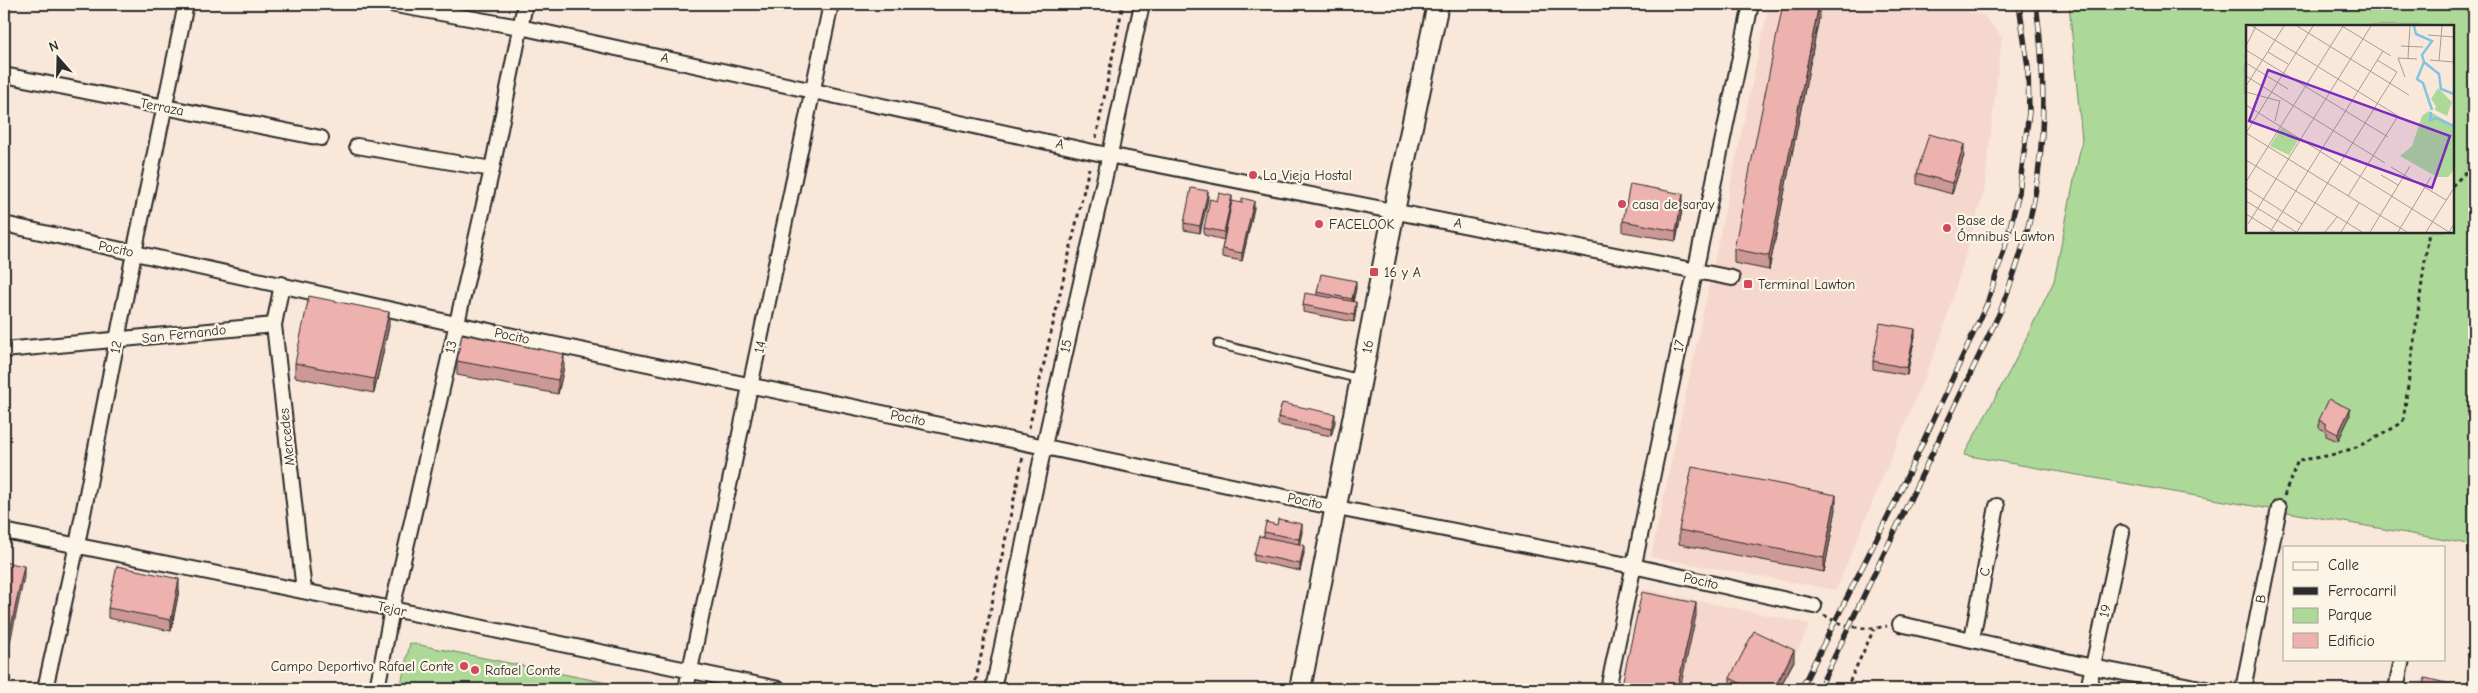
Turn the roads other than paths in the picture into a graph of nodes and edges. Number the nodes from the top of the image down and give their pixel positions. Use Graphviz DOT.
graph roads {
  1 [pos="186,4"];
  2 [pos="390,4"];
  3 [pos="431,4"];
  4 [pos="525,4"];
  5 [pos="831,4"];
  6 [pos="1142,4"];
  7 [pos="1438,4"];
  8 [pos="1751,4"];
  9 [pos="444,14"];
  10 [pos="520,27"];
  11 [pos="4,75"];
  12 [pos="813,89"];
  13 [pos="165,108"];
  14 [pos="321,138"];
  15 [pos="357,146"];
  16 [pos="1110,154"];
  17 [pos="492,169"];
  18 [pos="1394,211"];
  19 [pos="4,224"];
  20 [pos="134,253"];
  21 [pos="1696,269"];
  22 [pos="1732,278"];
  23 [pos="282,284"];
  24 [pos="456,324"];
  25 [pos="274,325"];
  26 [pos="117,340"];
  27 [pos="1218,344"];
  28 [pos="4,350"];
  29 [pos="1362,380"];
  30 [pos="752,386"];
  31 [pos="1044,446"];
  32 [pos="1997,506"];
  33 [pos="1337,508"];
  34 [pos="2279,508"];
  35 [pos="4,531"];
  36 [pos="2122,533"];
  37 [pos="77,545"];
  38 [pos="1633,566"];
  39 [pos="304,590"];
  40 [pos="1814,606"];
  41 [pos="392,608"];
  42 [pos="1900,624"];
  43 [pos="1972,639"];
  44 [pos="2402,660"];
  45 [pos="2093,667"];
  46 [pos="690,672"];
  47 [pos="45,689"];
  48 [pos="376,689"];
  49 [pos="686,689"];
  50 [pos="779,689"];
  51 [pos="993,689"];
  52 [pos="1300,689"];
  53 [pos="1608,689"];
  54 [pos="2088,689"];
  55 [pos="2206,689"];
  56 [pos="2243,689"];
  57 [pos="2396,689"];
  1 -- 13 [label="street, 12"];
  2 -- 9 [label="street, A"];
  3 -- 9 [label="lane"];
  4 -- 10 [label="street, 13"];
  5 -- 12 [label="street, 14"];
  6 -- 16 [label="street, 15"];
  7 -- 18 [label="street, 16"];
  8 -- 21 [label="street, 17"];
  9 -- 10 [label="street, A"];
  10 -- 12 [label="street, A"];
  10 -- 17 [label="street, 13"];
  11 -- 13 [label="street, Terraza"];
  12 -- 16 [label="street, A"];
  12 -- 30 [label="street, 14"];
  13 -- 14 [label="street, Terraza"];
  13 -- 20 [label="street, 12"];
  15 -- 17 [label="street"];
  16 -- 18 [label="street, A"];
  16 -- 31 [label="street, 15"];
  17 -- 24 [label="street, 13"];
  18 -- 21 [label="street, A"];
  18 -- 29 [label="street, 16"];
  19 -- 20 [label="street, Pocito"];
  20 -- 23 [label="street, Pocito"];
  20 -- 26 [label="street, 12"];
  21 -- 22 [label="street, A"];
  21 -- 38 [label="street, 17"];
  23 -- 24 [label="street, Pocito"];
  23 -- 25 [label="street, Mercedes"];
  24 -- 30 [label="street, Pocito"];
  24 -- 41 [label="street, 13"];
  25 -- 26 [label="street, San Fernando"];
  25 -- 39 [label="street, Mercedes"];
  26 -- 28 [label="street, San Fernando"];
  26 -- 37 [label="street, 12"];
  27 -- 29 [label="lane"];
  29 -- 33 [label="street, 16"];
  30 -- 31 [label="street, Pocito"];
  30 -- 46 [label="street, 14"];
  31 -- 33 [label="street, Pocito"];
  31 -- 51 [label="street, 15"];
  32 -- 43 [label="street, C"];
  33 -- 38 [label="street, Pocito"];
  33 -- 52 [label="street, 16"];
  34 -- 56 [label="street, B"];
  35 -- 37 [label="street, Tejar"];
  36 -- 45 [label="street, 19"];
  37 -- 39 [label="street, Tejar"];
  37 -- 47 [label="street, 12"];
  38 -- 40 [label="street, Pocito"];
  38 -- 53 [label="street, 17"];
  39 -- 41 [label="street, Tejar"];
  41 -- 46 [label="street, Tejar"];
  41 -- 48 [label="street, 13"];
  42 -- 43 [label="street"];
  43 -- 45 [label="street"];
  44 -- 57 [label="street"];
  45 -- 54 [label="street, 19"];
  45 -- 55 [label="street"];
  46 -- 49 [label="street, 14"];
  46 -- 50 [label="street, Tejar"];
}
